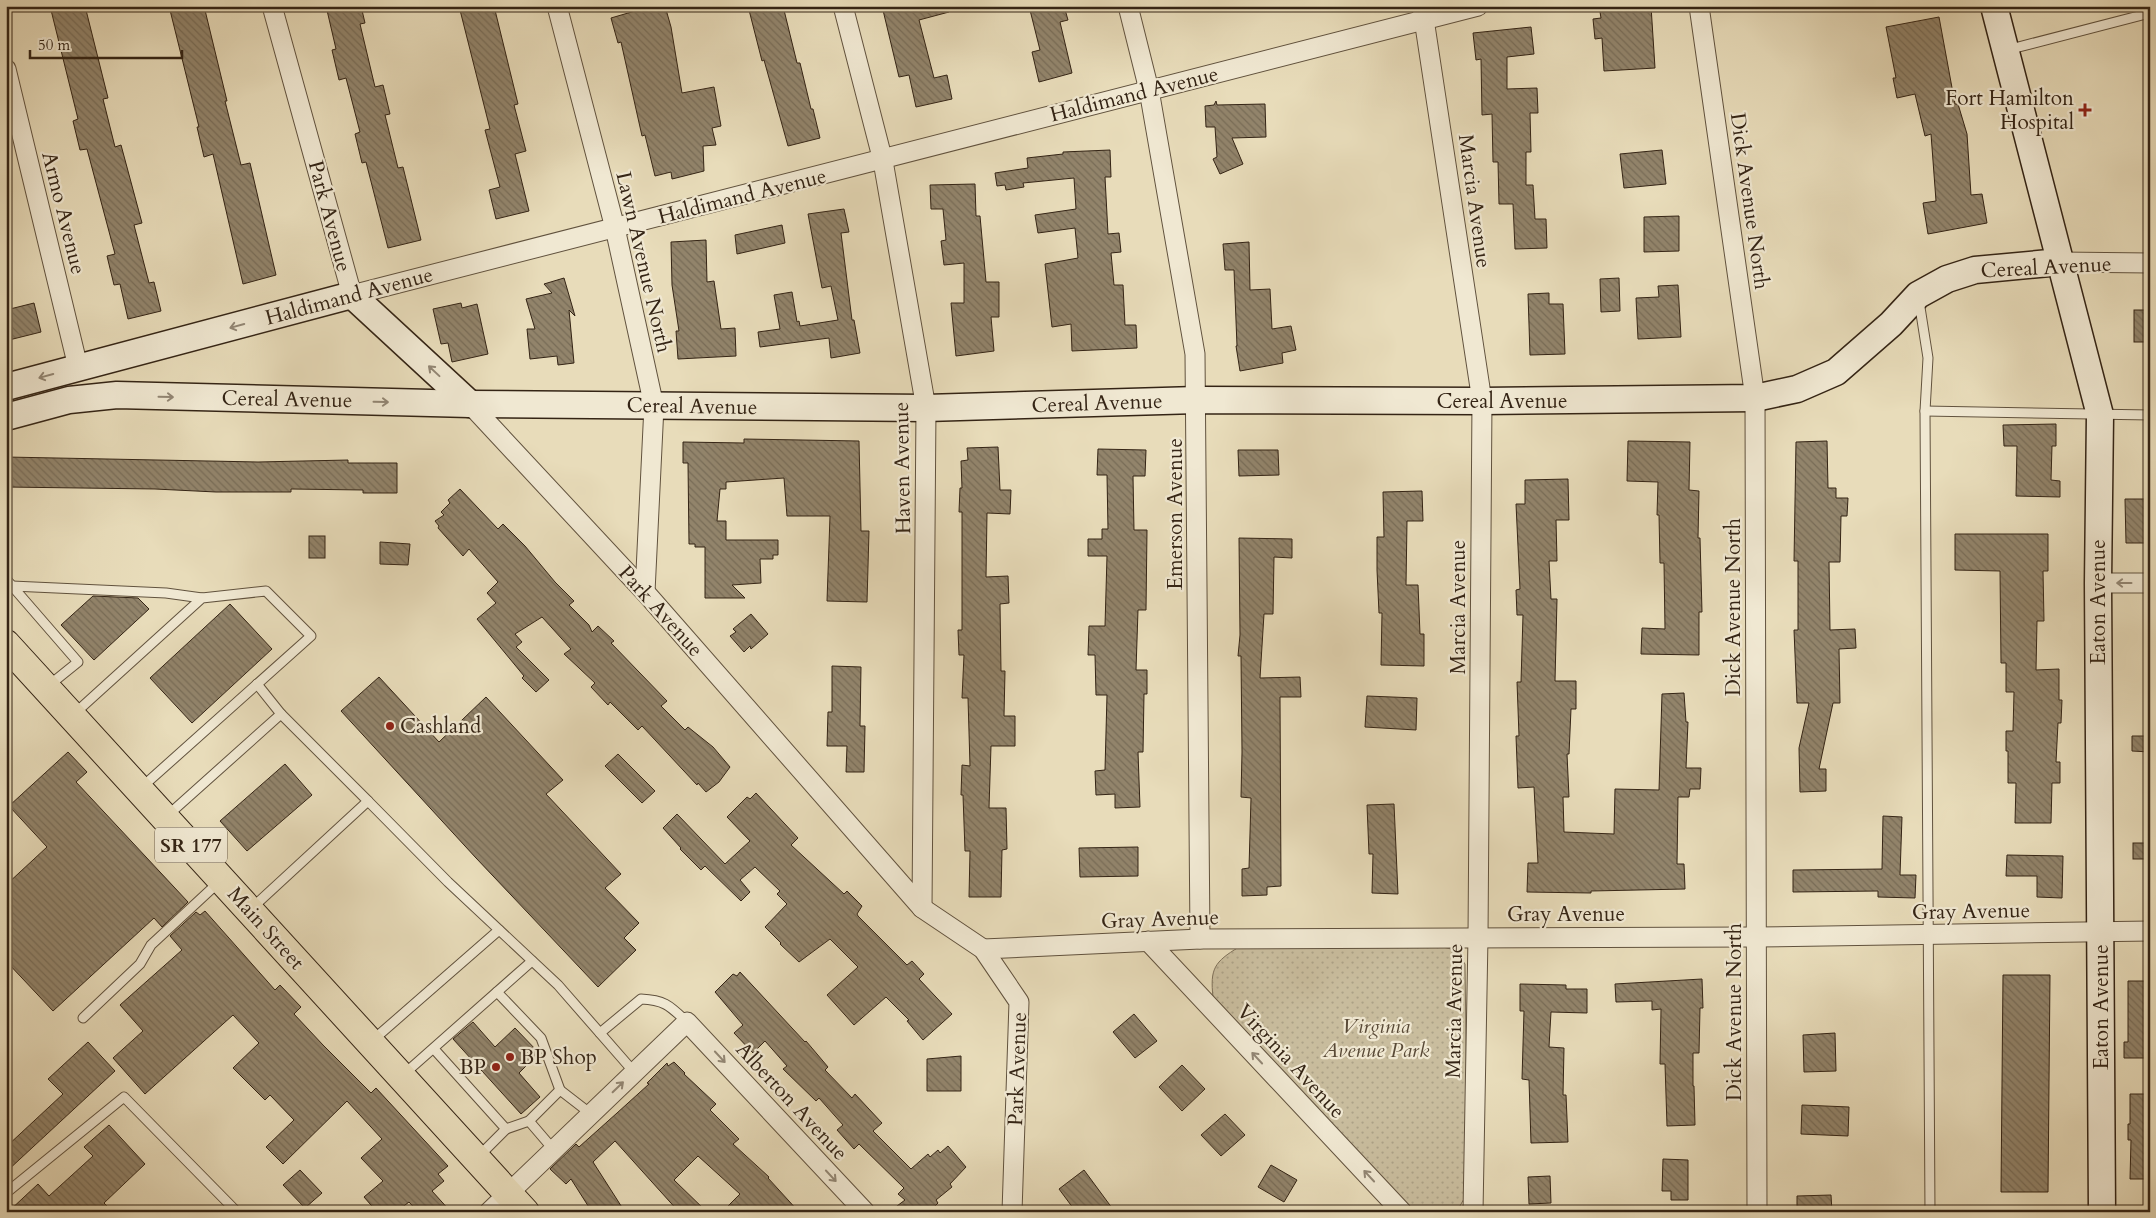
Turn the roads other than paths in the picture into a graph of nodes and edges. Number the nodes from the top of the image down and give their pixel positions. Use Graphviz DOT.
graph roads {
  1 [pos="272,6"];
  2 [pos="557,6"];
  3 [pos="843,6"];
  4 [pos="1128,6"];
  5 [pos="1478,6"];
  6 [pos="1699,6"];
  7 [pos="1994,6"];
  8 [pos="1424,14"];
  9 [pos="2150,14"];
  10 [pos="2005,51"];
  11 [pos="6,69"];
  12 [pos="1149,90"];
  13 [pos="883,161"];
  14 [pos="615,228"];
  15 [pos="2060,262"];
  16 [pos="2150,262"];
  17 [pos="352,295"];
  18 [pos="1918,295"];
  19 [pos="78,367"];
  20 [pos="6,387"];
  21 [pos="1755,398"];
  22 [pos="1197,400"];
  23 [pos="1482,402"];
  24 [pos="470,404"];
  25 [pos="654,406"];
  26 [pos="926,408"];
  27 [pos="1925,411"];
  28 [pos="2100,415"];
  29 [pos="2150,416"];
  30 [pos="6,417"];
  31 [pos="9,582"];
  32 [pos="2098,583"];
  33 [pos="2150,583"];
  34 [pos="645,592"];
  35 [pos="202,598"];
  36 [pos="6,644"];
  37 [pos="257,684"];
  38 [pos="47,687"];
  39 [pos="281,714"];
  40 [pos="73,715"];
  41 [pos="140,789"];
  42 [pos="368,801"];
  43 [pos="166,818"];
  44 [pos="222,880"];
  45 [pos="922,908"];
  46 [pos="250,910"];
  47 [pos="499,930"];
  48 [pos="2100,932"];
  49 [pos="2150,932"];
  50 [pos="1929,934"];
  51 [pos="1478,937"];
  52 [pos="1756,937"];
  53 [pos="1200,939"];
  54 [pos="1148,941"];
  55 [pos="983,949"];
  56 [pos="532,961"];
  57 [pos="497,992"];
  58 [pos="83,1018"];
  59 [pos="687,1022"];
  60 [pos="600,1034"];
  61 [pos="370,1042"];
  62 [pos="434,1049"];
  63 [pos="634,1072"];
  64 [pos="401,1077"];
  65 [pos="560,1090"];
  66 [pos="591,1114"];
  67 [pos="528,1121"];
  68 [pos="506,1129"];
  69 [pos="554,1149"];
  70 [pos="476,1160"];
  71 [pos="6,1192"];
  72 [pos="507,1206"];
  73 [pos="237,1212"];
  74 [pos="865,1212"];
  75 [pos="1012,1212"];
  76 [pos="1402,1212"];
  77 [pos="1473,1212"];
  78 [pos="1757,1212"];
  79 [pos="1930,1212"];
  80 [pos="2102,1212"];
  1 -- 17 [label="street, Park Avenue"];
  2 -- 14 [label="street, Lawn Avenue North"];
  3 -- 13 [label="street, Haven Avenue"];
  4 -- 12 [label="street, Emerson Avenue"];
  5 -- 8 [label="street, Haldimand Avenue"];
  6 -- 21 [label="street, Dick Avenue North"];
  7 -- 10 [label="street, Eaton Avenue"];
  8 -- 12 [label="street, Haldimand Avenue"];
  8 -- 23 [label="street, Marcia Avenue"];
  9 -- 10 [label="lane"];
  10 -- 15 [label="street, Eaton Avenue"];
  11 -- 19 [label="street, Armo Avenue"];
  12 -- 13 [label="street, Haldimand Avenue"];
  12 -- 22 [label="street, Emerson Avenue"];
  13 -- 14 [label="street, Haldimand Avenue"];
  13 -- 26 [label="street, Haven Avenue"];
  14 -- 17 [label="street, Haldimand Avenue"];
  14 -- 25 [label="street, Lawn Avenue North"];
  15 -- 16 [label="street, Cereal Avenue"];
  15 -- 18 [label="street, Cereal Avenue"];
  15 -- 28 [label="street, Eaton Avenue"];
  17 -- 19 [label="street, Haldimand Avenue, one-way"];
  24 -- 17 [label="street, Park Avenue, one-way"];
  18 -- 21 [label="street, Cereal Avenue"];
  18 -- 27 [label="lane"];
  19 -- 20 [label="street, Haldimand Avenue, one-way"];
  21 -- 23 [label="street, Cereal Avenue"];
  21 -- 52 [label="street, Dick Avenue North"];
  22 -- 23 [label="street, Cereal Avenue"];
  22 -- 26 [label="street, Cereal Avenue"];
  22 -- 53 [label="street, Emerson Avenue"];
  23 -- 51 [label="street, Marcia Avenue"];
  24 -- 25 [label="street, Cereal Avenue"];
  30 -- 24 [label="street, Cereal Avenue, one-way"];
  24 -- 34 [label="street, Park Avenue"];
  25 -- 26 [label="street, Cereal Avenue"];
  25 -- 34 [label="street, Lawn Avenue North"];
  26 -- 45 [label="street, Haven Avenue"];
  27 -- 28 [label="lane"];
  27 -- 50 [label="lane"];
  28 -- 29 [label="lane"];
  28 -- 32 [label="street, Eaton Avenue"];
  31 -- 35 [label="lane"];
  31 -- 38 [label="lane"];
  33 -- 32 [label="street, one-way"];
  32 -- 48 [label="street, Eaton Avenue"];
  34 -- 45 [label="street, Park Avenue"];
  35 -- 37 [label="lane"];
  35 -- 40 [label="lane"];
  36 -- 38 [label="main road, Main Street / SR 177"];
  37 -- 39 [label="lane"];
  37 -- 41 [label="lane"];
  38 -- 40 [label="main road, Main Street / SR 177"];
  39 -- 42 [label="lane"];
  39 -- 43 [label="lane"];
  40 -- 41 [label="main road, Main Street / SR 177"];
  41 -- 43 [label="main road, Main Street / SR 177"];
  42 -- 46 [label="lane"];
  42 -- 47 [label="lane"];
  43 -- 44 [label="main road, Main Street / SR 177"];
  44 -- 46 [label="main road, Main Street / SR 177"];
  44 -- 58 [label="lane"];
  45 -- 55 [label="street, Park Avenue"];
  46 -- 61 [label="main road, Main Street / SR 177"];
  47 -- 56 [label="lane"];
  47 -- 61 [label="lane"];
  48 -- 49 [label="street, Gray Avenue"];
  48 -- 50 [label="street, Gray Avenue"];
  48 -- 80 [label="street, Eaton Avenue"];
  50 -- 52 [label="street, Gray Avenue"];
  50 -- 79 [label="lane"];
  51 -- 52 [label="street, Gray Avenue"];
  51 -- 53 [label="street, Gray Avenue"];
  51 -- 77 [label="street, Marcia Avenue"];
  52 -- 78 [label="street, Dick Avenue North"];
  53 -- 54 [label="street, Gray Avenue"];
  54 -- 55 [label="street, Gray Avenue"];
  76 -- 54 [label="street, Virginia Avenue, one-way"];
  55 -- 75 [label="street, Park Avenue"];
  56 -- 57 [label="lane"];
  56 -- 60 [label="lane"];
  57 -- 62 [label="lane"];
  57 -- 65 [label="lane"];
  59 -- 60 [label="lane"];
  59 -- 63 [label="street"];
  59 -- 74 [label="street, Alberton Avenue, one-way"];
  60 -- 63 [label="lane"];
  61 -- 64 [label="main road, Main Street / SR 177"];
  62 -- 64 [label="lane"];
  62 -- 68 [label="lane"];
  66 -- 63 [label="street, one-way"];
  64 -- 70 [label="main road, Main Street / SR 177"];
  65 -- 66 [label="lane"];
  65 -- 67 [label="lane"];
  66 -- 69 [label="street"];
  67 -- 68 [label="lane"];
  67 -- 69 [label="lane"];
  68 -- 70 [label="lane"];
  69 -- 72 [label="street"];
  70 -- 72 [label="main road, Main Street / SR 177"];
  71 -- 73 [label="lane"];
}
